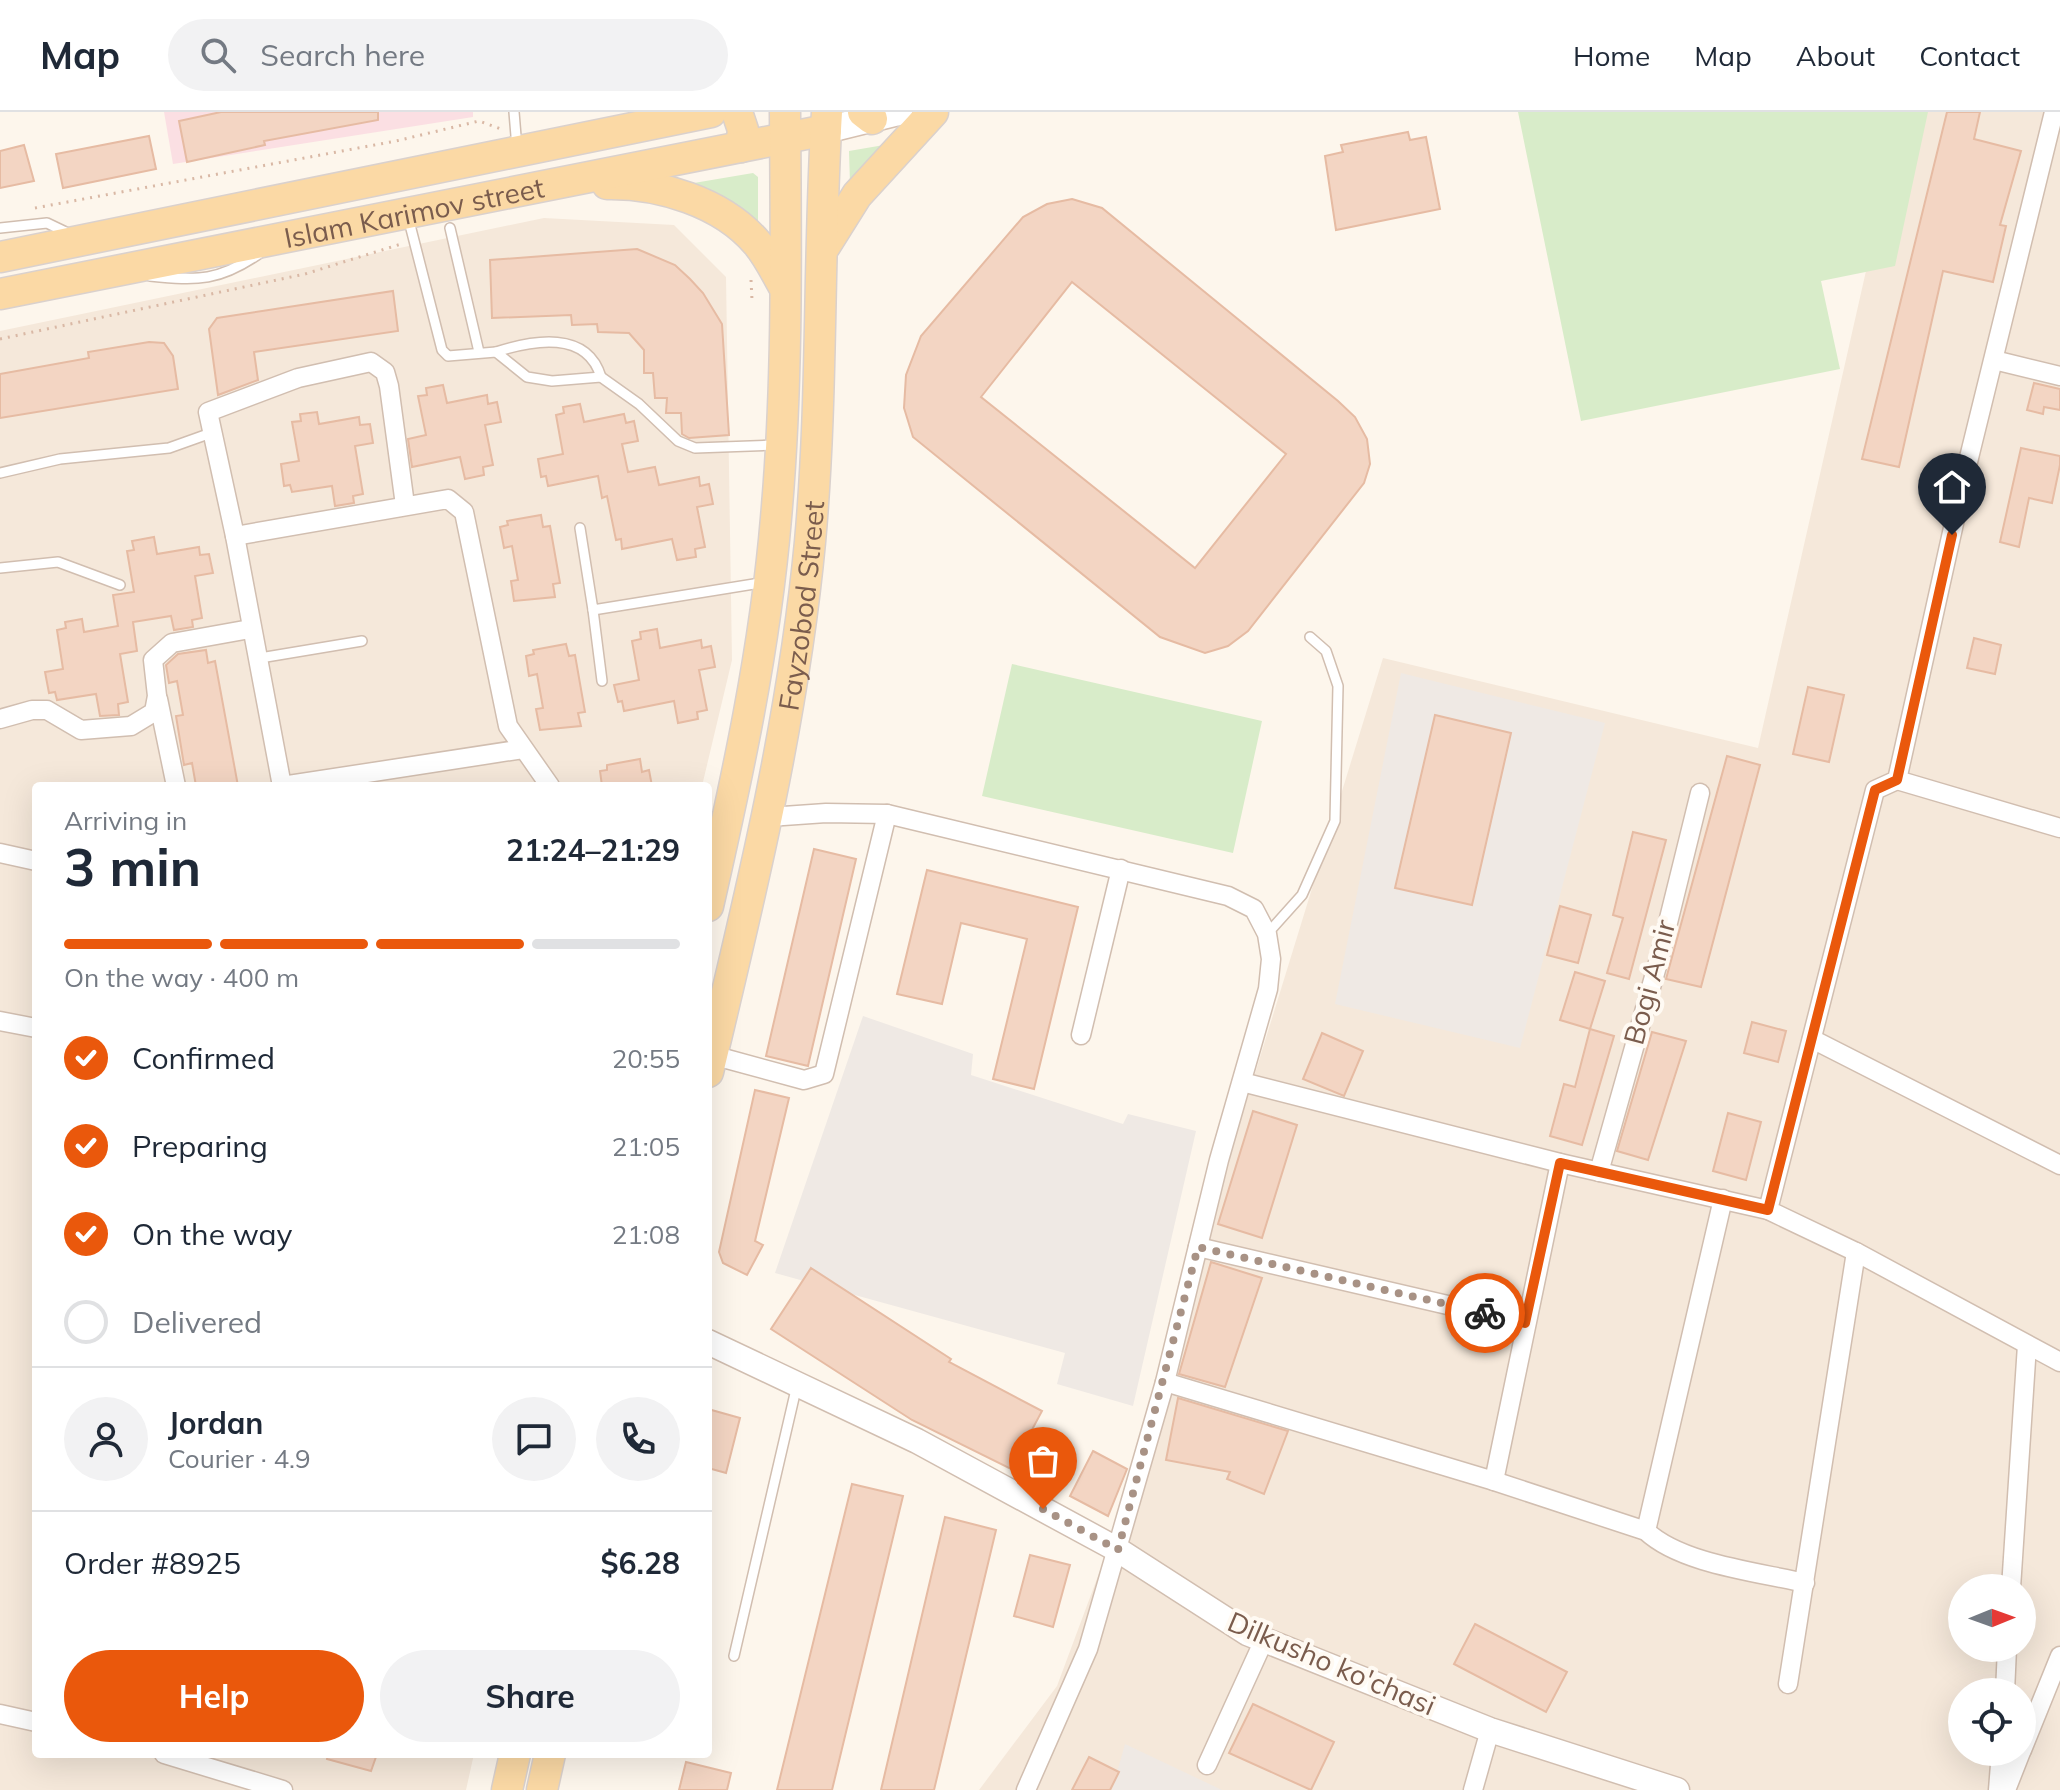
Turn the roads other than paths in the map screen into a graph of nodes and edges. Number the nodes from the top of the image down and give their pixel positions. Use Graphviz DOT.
graph roads {
  1 [pos="514,112"];
  2 [pos="625,112"];
  3 [pos="711,112"];
  4 [pos="737,112"];
  5 [pos="933,112"];
  6 [pos="2054,112"];
  7 [pos="878,114"];
  8 [pos="826,121"];
  9 [pos="785,125"];
  10 [pos="575,141"];
  11 [pos="741,147"];
  12 [pos="517,154"];
  13 [pos="541,185"];
  14 [pos="407,212"];
  15 [pos="0,228"];
  16 [pos="450,228"];
  17 [pos="81,242"];
  18 [pos="824,248"];
  19 [pos="0,257"];
  20 [pos="784,288"];
  21 [pos="0,294"];
  22 [pos="479,352"];
  23 [pos="496,352"];
  24 [pos="1994,360"];
  25 [pos="2060,376"];
  26 [pos="601,377"];
  27 [pos="211,433"];
  28 [pos="781,444"];
  29 [pos="0,473"];
  30 [pos="405,505"];
  31 [pos="580,528"];
  32 [pos="235,536"];
  33 [pos="0,568"];
  34 [pos="769,582"];
  35 [pos="120,585"];
  36 [pos="593,610"];
  37 [pos="250,629"];
  38 [pos="1310,637"];
  39 [pos="362,641"];
  40 [pos="260,658"];
  41 [pos="602,681"];
  42 [pos="157,696"];
  43 [pos="0,719"];
  44 [pos="523,749"];
  45 [pos="1897,780"];
  46 [pos="175,782"];
  47 [pos="281,782"];
  48 [pos="308,782"];
  49 [pos="547,782"];
  50 [pos="1700,793"];
  51 [pos="887,814"];
  52 [pos="769,817"];
  53 [pos="2060,828"];
  54 [pos="0,853"];
  55 [pos="32,860"];
  56 [pos="1121,869"];
  57 [pos="712,882"];
  58 [pos="1267,934"];
  59 [pos="0,1021"];
  60 [pos="32,1027"];
  61 [pos="1081,1035"];
  62 [pos="1812,1039"];
  63 [pos="712,1056"];
  64 [pos="712,1064"];
  65 [pos="1242,1082"];
  66 [pos="1560,1163"];
  67 [pos="2060,1165"];
  68 [pos="1599,1172"];
  69 [pos="1723,1199"];
  70 [pos="1768,1210"];
  71 [pos="1198,1247"];
  72 [pos="1856,1252"];
  73 [pos="1525,1323"];
  74 [pos="712,1344"];
  75 [pos="2027,1345"];
  76 [pos="2060,1362"];
  77 [pos="798,1382"];
  78 [pos="1165,1382"];
  79 [pos="1494,1481"];
  80 [pos="1646,1531"];
  81 [pos="1118,1550"];
  82 [pos="2012,1574"];
  83 [pos="1805,1583"];
  84 [pos="1264,1640"];
  85 [pos="734,1656"];
  86 [pos="2059,1661"];
  87 [pos="1788,1684"];
  88 [pos="0,1714"];
  89 [pos="2036,1717"];
  90 [pos="32,1721"];
  91 [pos="1490,1730"];
  92 [pos="177,1758"];
  93 [pos="514,1758"];
  94 [pos="549,1758"];
  95 [pos="1207,1765"];
  96 [pos="2000,1766"];
  97 [pos="2016,1766"];
  98 [pos="1663,1788"];
  99 [pos="279,1790"];
  100 [pos="507,1790"];
  101 [pos="542,1790"];
  102 [pos="1026,1790"];
  103 [pos="1473,1790"];
  104 [pos="1998,1790"];
  105 [pos="2006,1790"];
  1 -- 12 [label="lane"];
  2 -- 10 [label="main road"];
  3 -- 10 [label="main road, Islam Karimov street"];
  4 -- 11 [label="main road"];
  5 -- 18 [label="main road"];
  6 -- 24 [label="street"];
  7 -- 8 [label="main road"];
  8 -- 9 [label="main road, Islam Karimov street"];
  8 -- 18 [label="main road, Fayzobod Street"];
  9 -- 11 [label="main road, Islam Karimov street"];
  9 -- 20 [label="main road, Fayzobod Street"];
  10 -- 12 [label="main road, Islam Karimov street"];
  11 -- 13 [label="main road, Islam Karimov street"];
  12 -- 17 [label="main road, Islam Karimov street"];
  13 -- 14 [label="main road, Islam Karimov street"];
  13 -- 20 [label="main road"];
  14 -- 21 [label="main road, Islam Karimov street"];
  14 -- 22 [label="lane"];
  15 -- 17 [label="lane"];
  16 -- 22 [label="lane"];
  17 -- 19 [label="main road, Islam Karimov street"];
  18 -- 52 [label="main road, Fayzobod Street"];
  20 -- 28 [label="main road, Fayzobod Street"];
  22 -- 23 [label="lane"];
  23 -- 26 [label="lane"];
  23 -- 26 [label="lane"];
  24 -- 25 [label="street"];
  24 -- 45 [label="street"];
  26 -- 28 [label="lane"];
  27 -- 29 [label="lane"];
  27 -- 30 [label="street"];
  27 -- 32 [label="street"];
  28 -- 34 [label="main road, Fayzobod Street"];
  30 -- 32 [label="street"];
  30 -- 44 [label="street"];
  31 -- 36 [label="lane"];
  32 -- 37 [label="street"];
  33 -- 35 [label="lane"];
  34 -- 36 [label="lane"];
  34 -- 57 [label="main road, Fayzobod Street"];
  36 -- 41 [label="lane"];
  37 -- 40 [label="street"];
  37 -- 42 [label="street"];
  38 -- 58 [label="lane"];
  39 -- 40 [label="lane"];
  40 -- 47 [label="street"];
  42 -- 43 [label="street"];
  42 -- 46 [label="street"];
  44 -- 48 [label="street"];
  44 -- 49 [label="street"];
  45 -- 53 [label="street"];
  45 -- 62 [label="street"];
  50 -- 68 [label="street"];
  51 -- 52 [label="street"];
  51 -- 56 [label="street"];
  51 -- 64 [label="street"];
  52 -- 63 [label="main road, Fayzobod Street"];
  54 -- 55 [label="street"];
  56 -- 58 [label="street"];
  56 -- 61 [label="street"];
  58 -- 65 [label="street"];
  59 -- 60 [label="street"];
  62 -- 67 [label="street"];
  62 -- 70 [label="street"];
  65 -- 66 [label="street"];
  65 -- 71 [label="street"];
  66 -- 68 [label="street"];
  66 -- 73 [label="street"];
  68 -- 69 [label="street"];
  69 -- 70 [label="street"];
  69 -- 80 [label="street"];
  70 -- 72 [label="street"];
  71 -- 73 [label="street"];
  71 -- 78 [label="street"];
  72 -- 75 [label="street"];
  72 -- 83 [label="street"];
  73 -- 79 [label="street"];
  74 -- 77 [label="street, Dilkusho ko'chasi"];
  75 -- 76 [label="street"];
  75 -- 82 [label="street"];
  77 -- 81 [label="street, Dilkusho ko'chasi"];
  77 -- 85 [label="lane"];
  78 -- 79 [label="street"];
  78 -- 81 [label="street"];
  79 -- 80 [label="street"];
  80 -- 83 [label="street"];
  81 -- 84 [label="street, Dilkusho ko'chasi"];
  81 -- 102 [label="street"];
  83 -- 87 [label="street"];
  84 -- 91 [label="street, Dilkusho ko'chasi"];
  84 -- 95 [label="street"];
  86 -- 89 [label="street"];
  88 -- 90 [label="street"];
  91 -- 98 [label="street, Dilkusho ko'chasi"];
  91 -- 103 [label="street"];
  92 -- 99 [label="street"];
  93 -- 100 [label="main road"];
  94 -- 101 [label="main road"];
  96 -- 104 [label="street"];
  97 -- 105 [label="street"];
}
